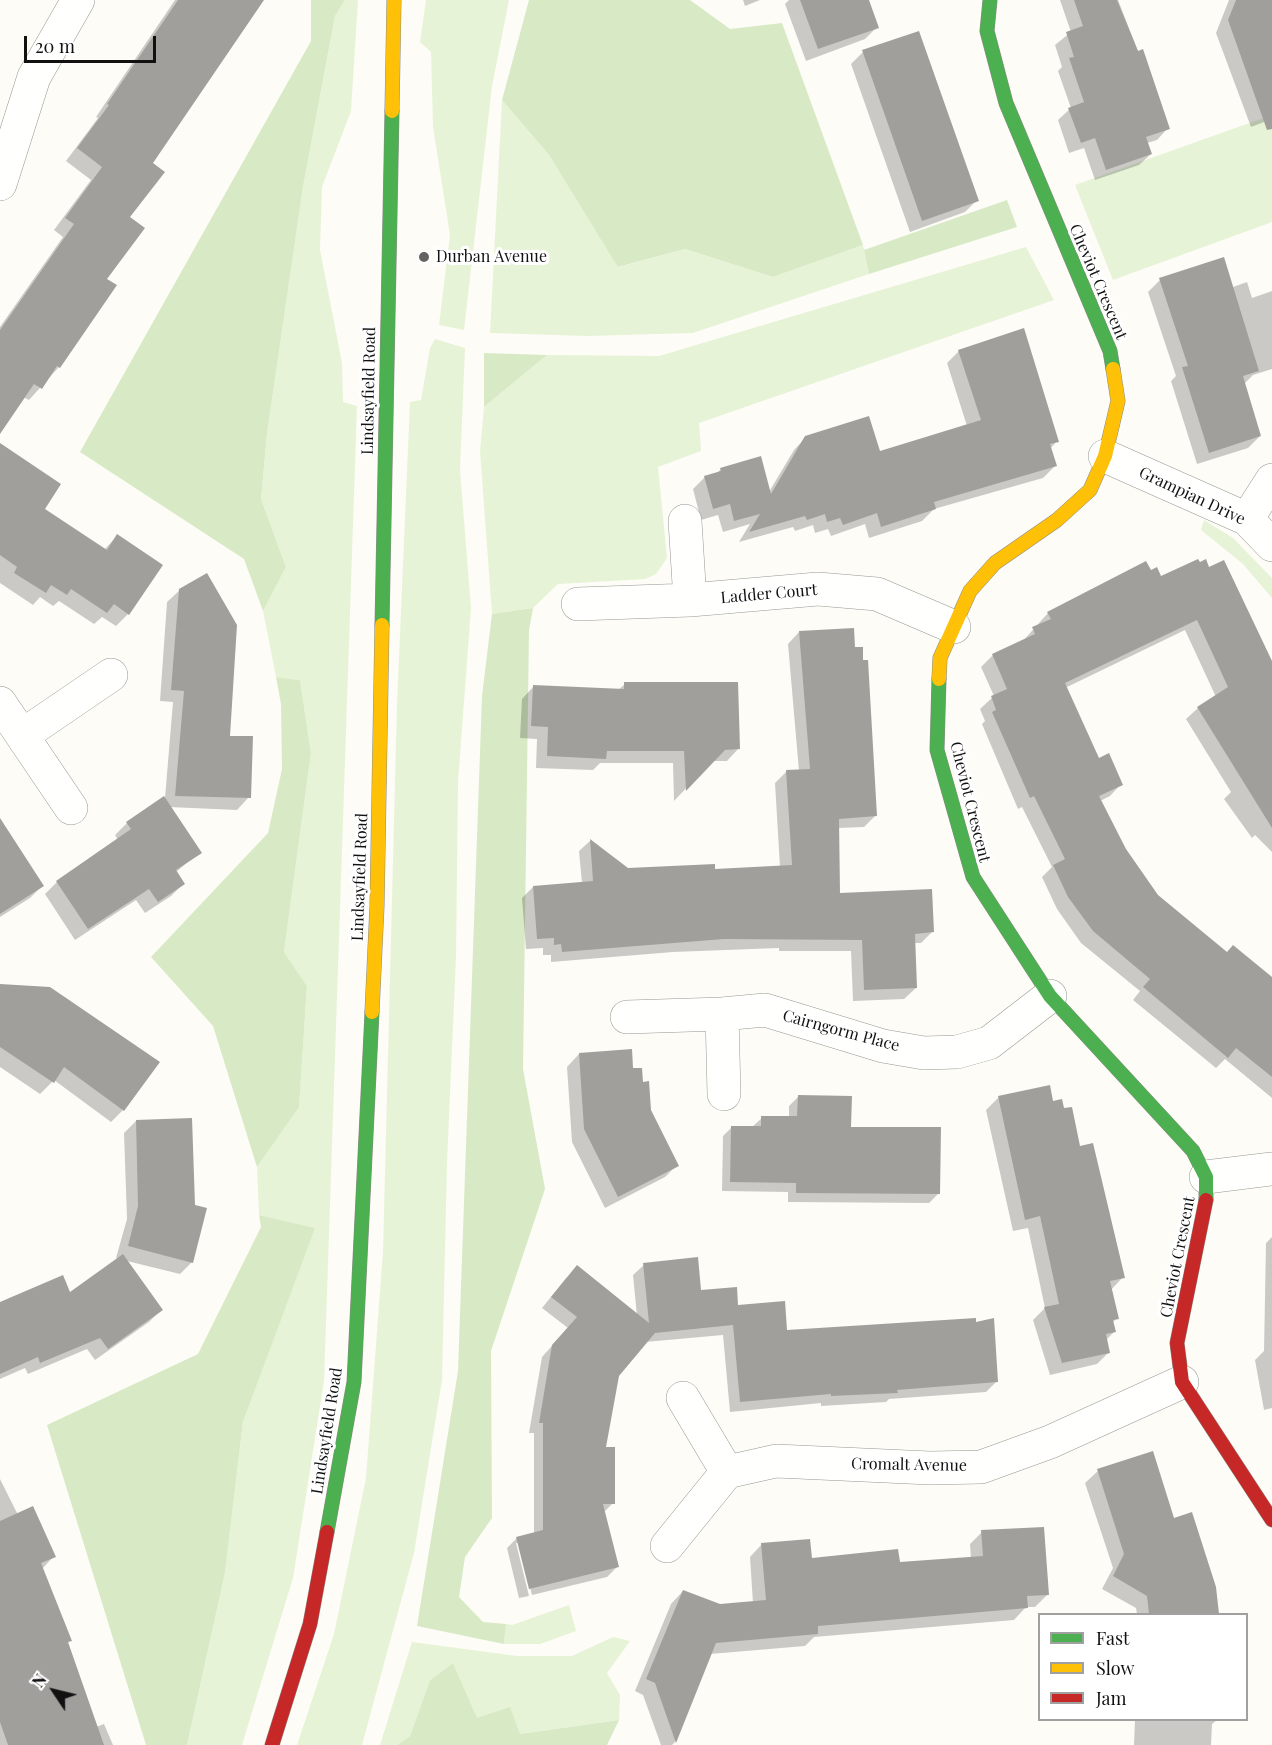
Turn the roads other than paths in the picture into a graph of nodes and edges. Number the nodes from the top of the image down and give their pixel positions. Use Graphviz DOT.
graph roads {
  1 [pos="78,0"];
  2 [pos="394,0"];
  3 [pos="990,0"];
  4 [pos="0,184"];
  5 [pos="1105,456"];
  6 [pos="1272,480"];
  7 [pos="1246,519"];
  8 [pos="685,521"];
  9 [pos="1272,544"];
  10 [pos="690,600"];
  11 [pos="578,604"];
  12 [pos="954,627"];
  13 [pos="111,675"];
  14 [pos="0,703"];
  15 [pos="23,735"];
  16 [pos="70,808"];
  17 [pos="1050,996"];
  18 [pos="722,1014"];
  19 [pos="627,1017"];
  20 [pos="724,1094"];
  21 [pos="1272,1169"];
  22 [pos="1206,1176"];
  23 [pos="1182,1382"];
  24 [pos="683,1398"];
  25 [pos="727,1472"];
  26 [pos="1272,1520"];
  27 [pos="667,1546"];
  28 [pos="272,1745"];
  1 -- 4 [label="street"];
  2 -- 28 [label="street, Lindsayfield Road"];
  3 -- 5 [label="street, Cheviot Crescent"];
  5 -- 7 [label="street, Grampian Drive"];
  5 -- 12 [label="street, Cheviot Crescent"];
  6 -- 7 [label="street"];
  7 -- 9 [label="street, Grampian Drive"];
  8 -- 10 [label="street"];
  10 -- 11 [label="street, Ladder Court"];
  10 -- 12 [label="street, Ladder Court"];
  12 -- 17 [label="street, Cheviot Crescent"];
  13 -- 15 [label="street"];
  14 -- 15 [label="street"];
  15 -- 16 [label="street"];
  17 -- 18 [label="street, Cairngorm Place"];
  17 -- 22 [label="street, Cheviot Crescent"];
  18 -- 19 [label="street, Cairngorm Place"];
  18 -- 20 [label="street"];
  21 -- 22 [label="street"];
  22 -- 23 [label="street, Cheviot Crescent"];
  23 -- 25 [label="street, Cromalt Avenue"];
  23 -- 26 [label="street, Cheviot Crescent"];
  24 -- 25 [label="street"];
  25 -- 27 [label="street"];
}
